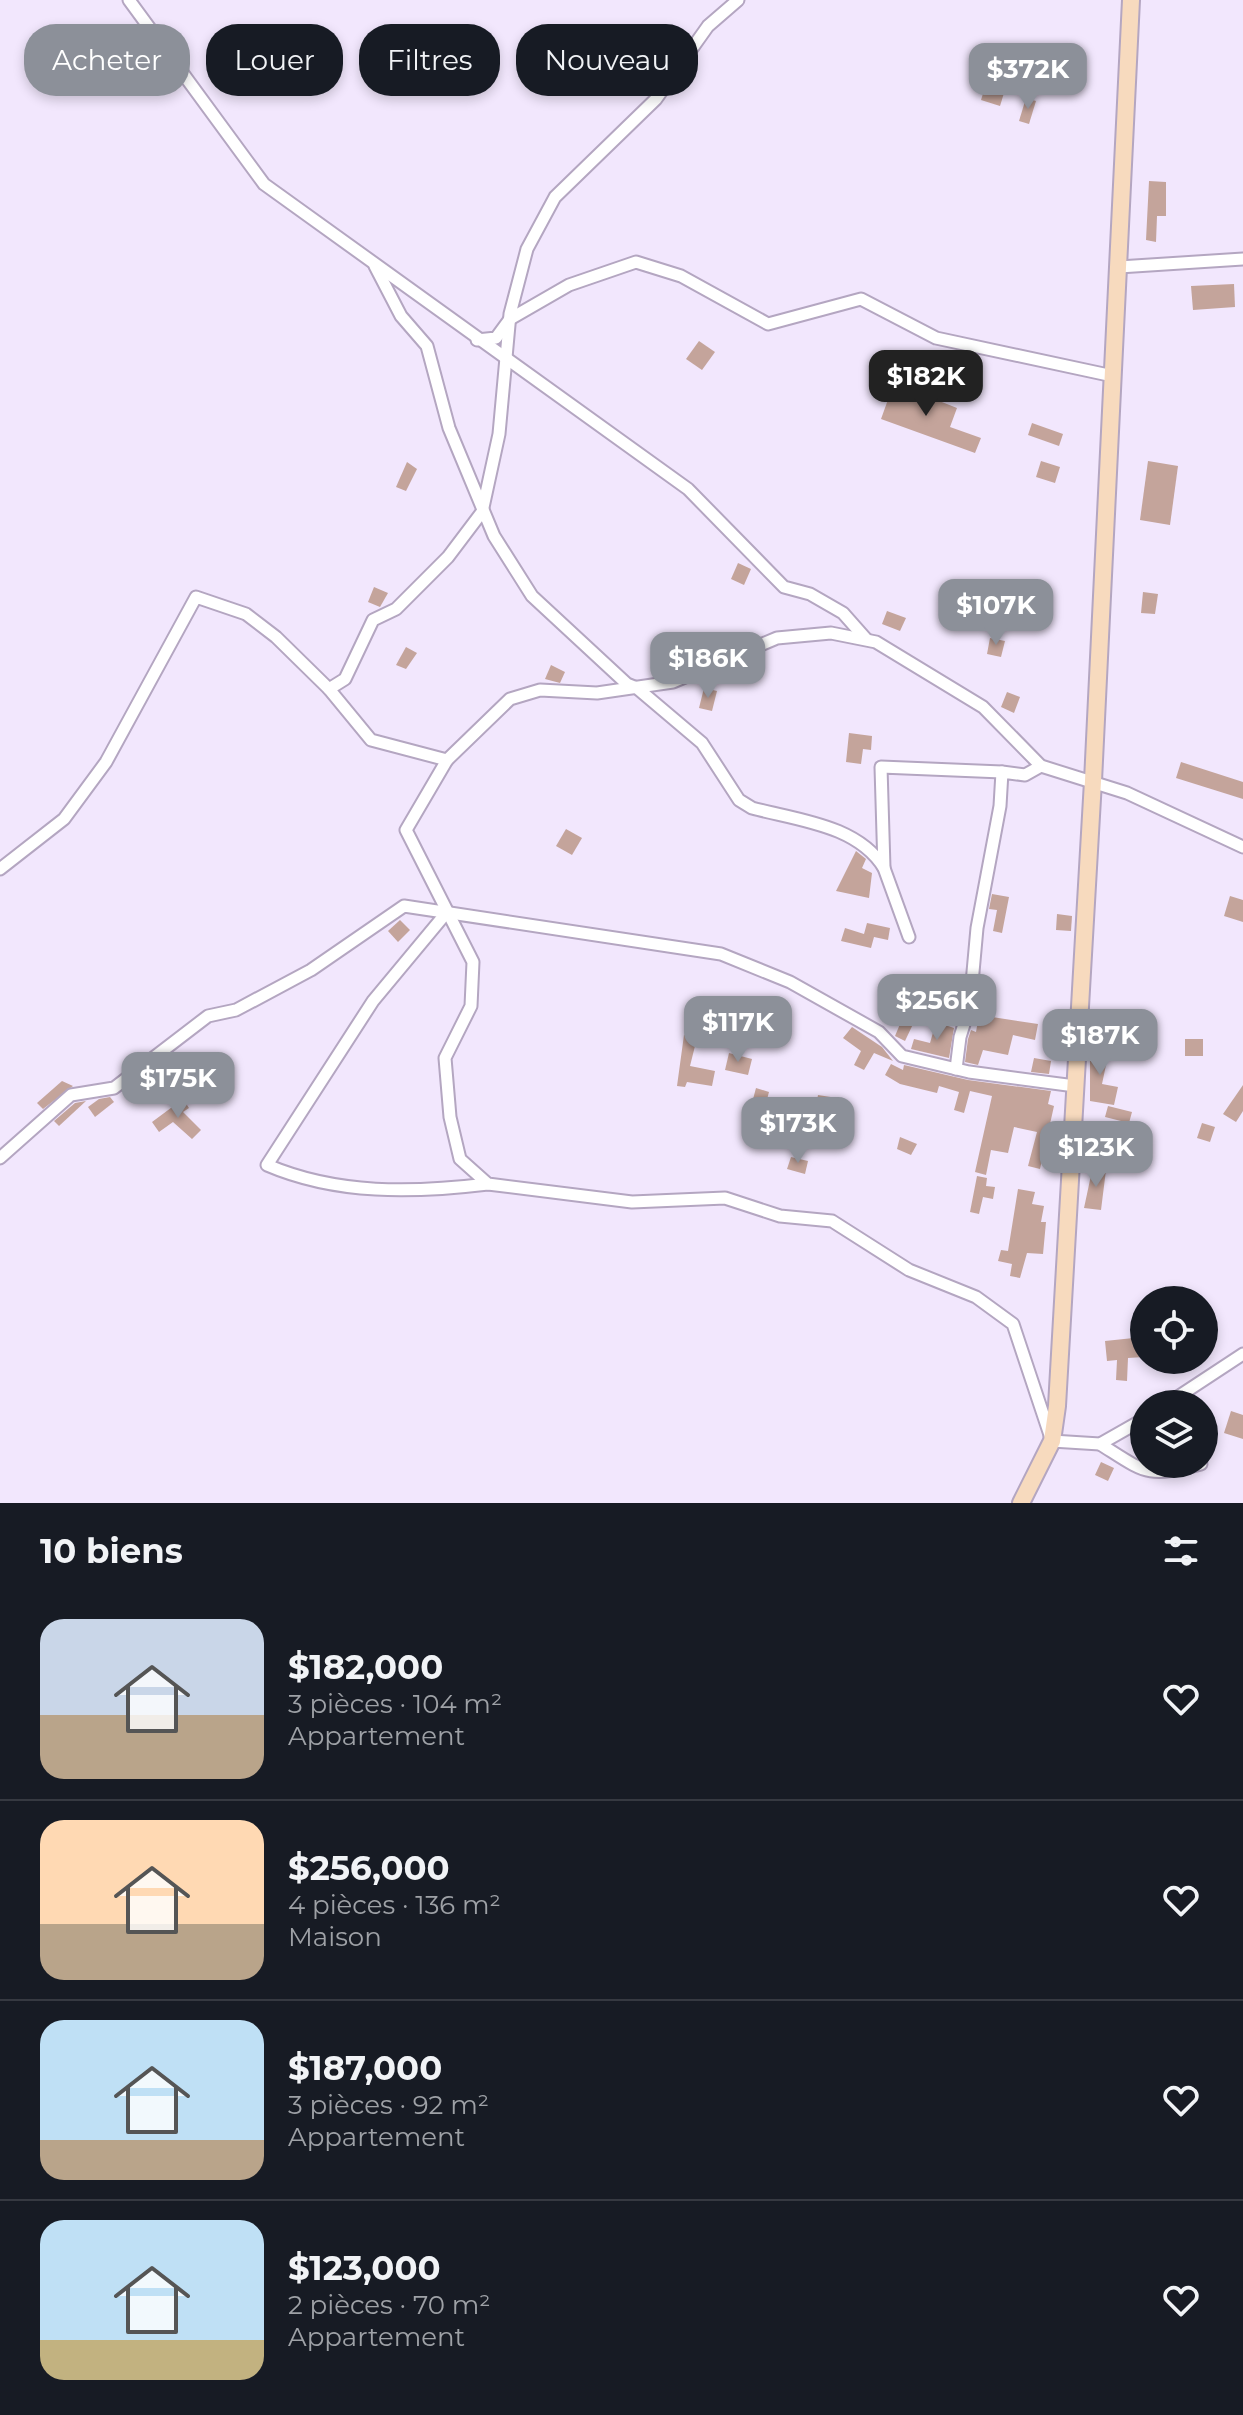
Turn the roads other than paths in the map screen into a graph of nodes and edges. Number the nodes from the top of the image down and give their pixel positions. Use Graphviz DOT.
graph roads {
  1 [pos="129,0"];
  2 [pos="738,0"];
  3 [pos="1131,0"];
  4 [pos="1243,259"];
  5 [pos="373,262"];
  6 [pos="1119,267"];
  7 [pos="510,319"];
  8 [pos="477,340"];
  9 [pos="506,361"];
  10 [pos="1113,376"];
  11 [pos="482,512"];
  12 [pos="867,640"];
  13 [pos="637,688"];
  14 [pos="329,689"];
  15 [pos="447,760"];
  16 [pos="1041,766"];
  17 [pos="1002,772"];
  18 [pos="1093,781"];
  19 [pos="1243,847"];
  20 [pos="884,868"];
  21 [pos="0,869"];
  22 [pos="447,912"];
  23 [pos="909,937"];
  24 [pos="956,1069"];
  25 [pos="1075,1086"];
  26 [pos="0,1158"];
  27 [pos="488,1184"];
  28 [pos="1243,1354"];
  29 [pos="1188,1390"];
  30 [pos="1130,1427"];
  31 [pos="1052,1441"];
  32 [pos="1100,1444"];
  33 [pos="1130,1463"];
  34 [pos="1021,1503"];
  1 -- 5 [label="street"];
  2 -- 7 [label="street"];
  3 -- 6 [label="main road"];
  4 -- 6 [label="street"];
  5 -- 8 [label="street"];
  5 -- 11 [label="street"];
  6 -- 10 [label="main road"];
  7 -- 8 [label="street"];
  7 -- 9 [label="street"];
  7 -- 10 [label="street"];
  8 -- 9 [label="street"];
  9 -- 11 [label="street"];
  9 -- 12 [label="street"];
  10 -- 18 [label="main road"];
  11 -- 13 [label="street"];
  11 -- 14 [label="street"];
  12 -- 13 [label="street"];
  12 -- 16 [label="street"];
  13 -- 15 [label="street"];
  13 -- 20 [label="street"];
  14 -- 15 [label="street"];
  14 -- 21 [label="street"];
  15 -- 22 [label="street"];
  16 -- 17 [label="street"];
  16 -- 18 [label="street"];
  17 -- 20 [label="street"];
  17 -- 24 [label="street"];
  18 -- 19 [label="street"];
  18 -- 25 [label="main road"];
  20 -- 23 [label="street"];
  22 -- 24 [label="street"];
  22 -- 26 [label="street"];
  22 -- 27 [label="street"];
  22 -- 27 [label="street"];
  24 -- 25 [label="street"];
  25 -- 31 [label="main road"];
  27 -- 31 [label="street"];
  28 -- 29 [label="street"];
  30 -- 32 [label="street"];
  31 -- 32 [label="street"];
  31 -- 34 [label="main road"];
  32 -- 33 [label="street"];
}
